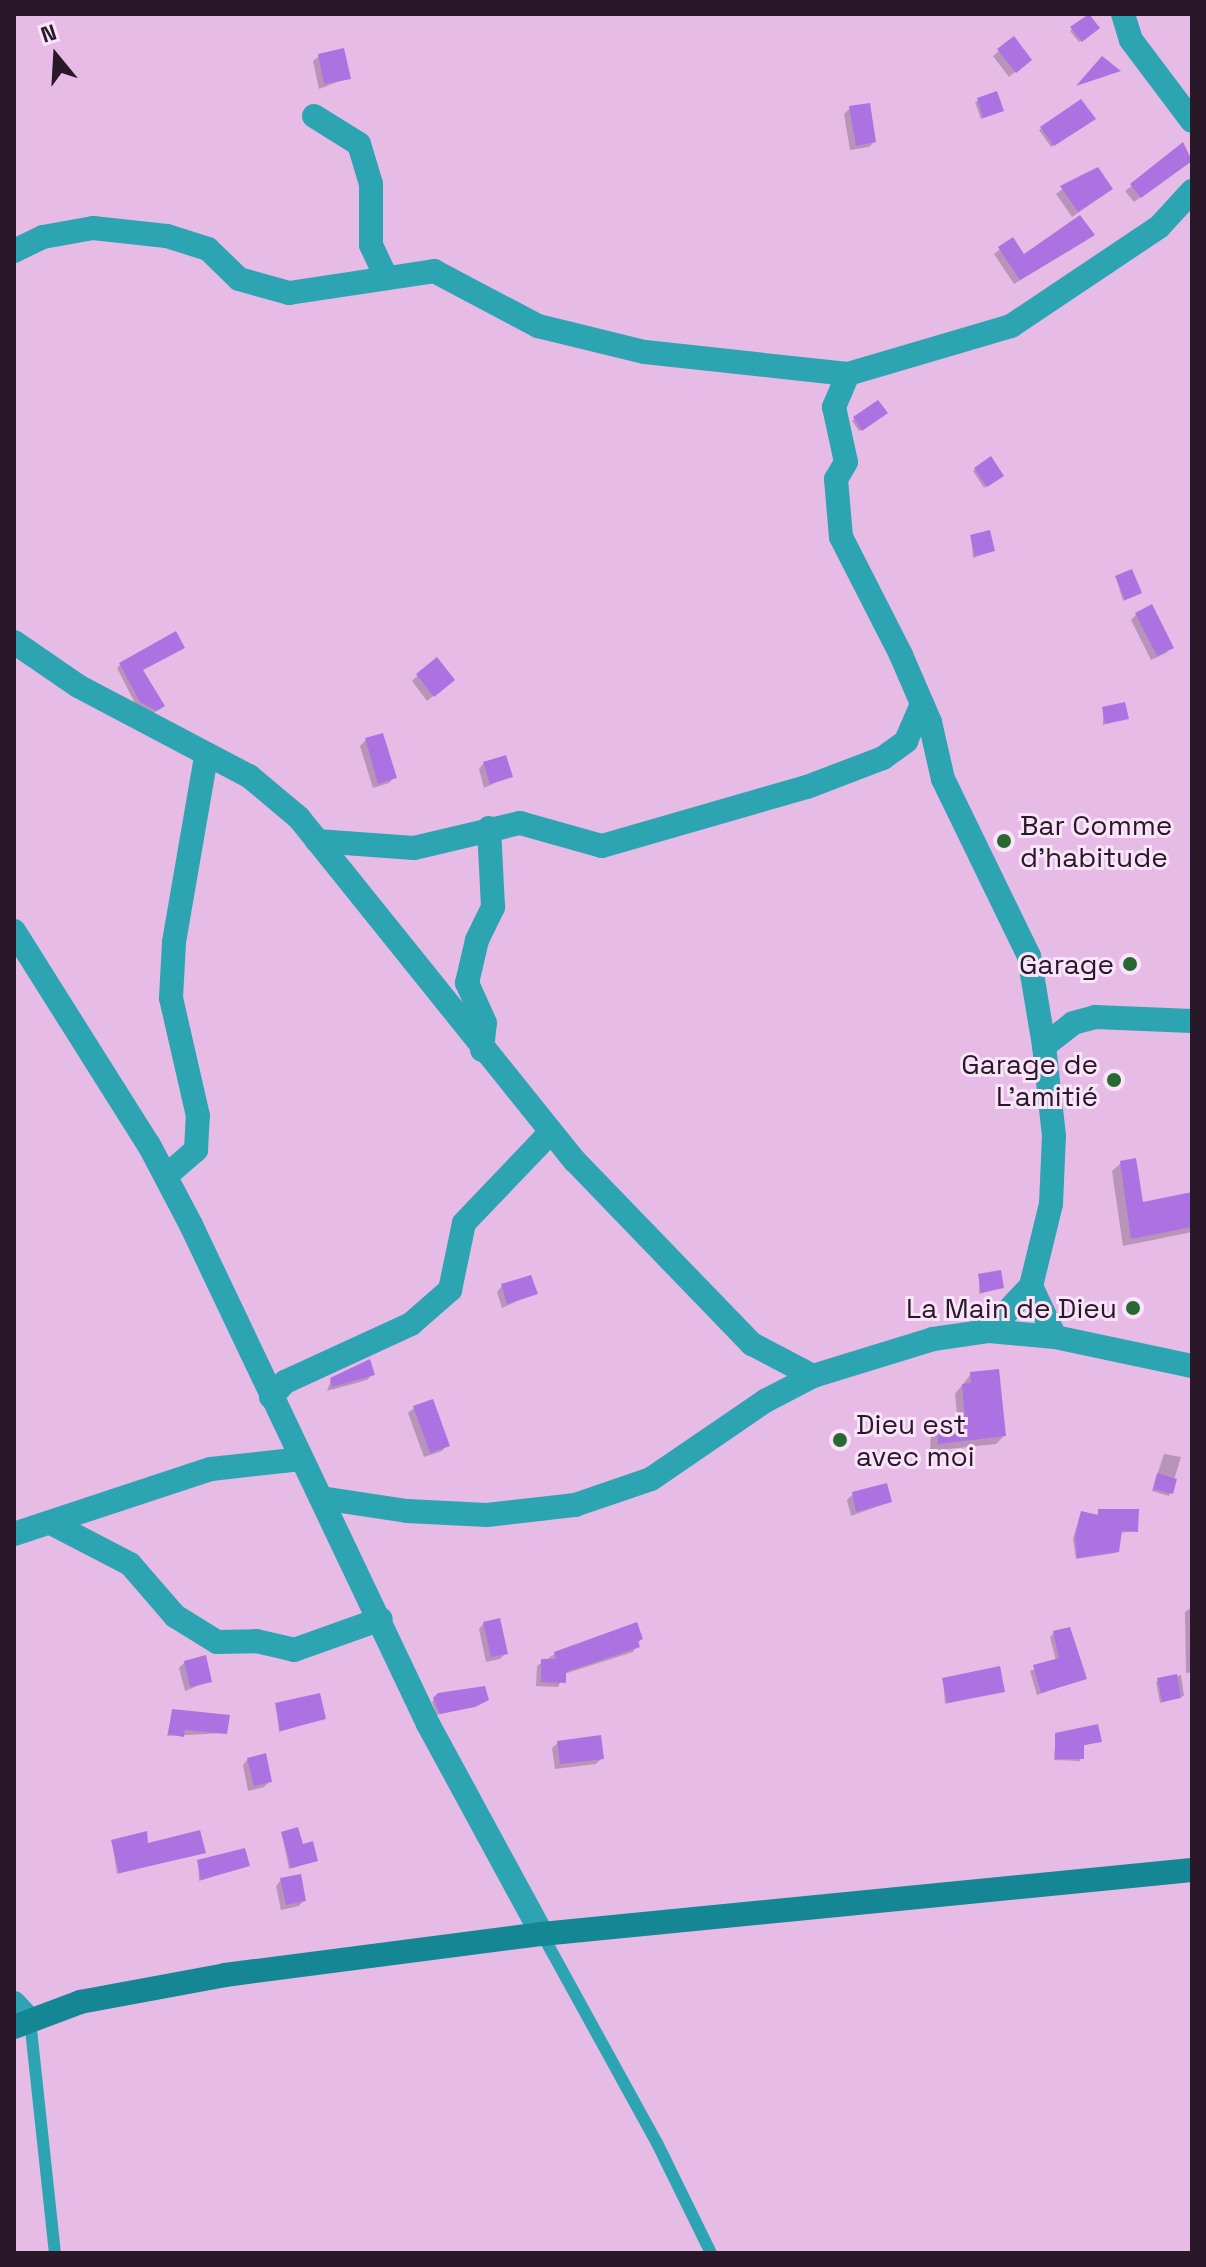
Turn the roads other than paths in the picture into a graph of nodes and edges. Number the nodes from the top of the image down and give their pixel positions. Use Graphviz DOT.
graph roads {
  1 [pos="1123,14"];
  2 [pos="314,116"];
  3 [pos="1192,121"];
  4 [pos="1192,191"];
  5 [pos="14,251"];
  6 [pos="385,275"];
  7 [pos="848,374"];
  8 [pos="14,642"];
  9 [pos="922,704"];
  10 [pos="206,756"];
  11 [pos="489,828"];
  12 [pos="317,841"];
  13 [pos="14,931"];
  14 [pos="1192,1021"];
  15 [pos="1044,1046"];
  16 [pos="482,1050"];
  17 [pos="551,1132"];
  18 [pos="166,1176"];
  19 [pos="1031,1286"];
  20 [pos="989,1331"];
  21 [pos="1055,1337"];
  22 [pos="1192,1366"];
  23 [pos="813,1376"];
  24 [pos="271,1397"];
  25 [pos="301,1459"];
  26 [pos="321,1498"];
  27 [pos="53,1524"];
  28 [pos="14,1534"];
  29 [pos="381,1619"];
  30 [pos="1192,1870"];
  31 [pos="542,1934"];
  32 [pos="19,2017"];
  33 [pos="55,2253"];
  34 [pos="711,2253"];
  1 -- 3 [label="street"];
  2 -- 6 [label="street"];
  4 -- 7 [label="street"];
  5 -- 6 [label="street"];
  6 -- 7 [label="street"];
  7 -- 9 [label="street"];
  8 -- 10 [label="street"];
  9 -- 11 [label="street"];
  9 -- 15 [label="street"];
  10 -- 12 [label="street"];
  10 -- 18 [label="street"];
  11 -- 12 [label="street"];
  11 -- 16 [label="street"];
  12 -- 16 [label="street"];
  13 -- 18 [label="street"];
  14 -- 15 [label="street"];
  15 -- 19 [label="street"];
  16 -- 17 [label="street"];
  17 -- 23 [label="street"];
  17 -- 24 [label="street"];
  18 -- 24 [label="street"];
  19 -- 20 [label="street"];
  19 -- 21 [label="street"];
  20 -- 21 [label="street"];
  20 -- 23 [label="street"];
  21 -- 22 [label="street"];
  23 -- 26 [label="street"];
  24 -- 25 [label="street"];
  25 -- 26 [label="street"];
  25 -- 27 [label="street"];
  26 -- 29 [label="street"];
  27 -- 28 [label="street"];
  27 -- 29 [label="street"];
  29 -- 31 [label="street"];
  30 -- 31 [label="main road"];
  31 -- 32 [label="main road"];
  31 -- 34 [label="lane"];
  32 -- 33 [label="lane"];
}
